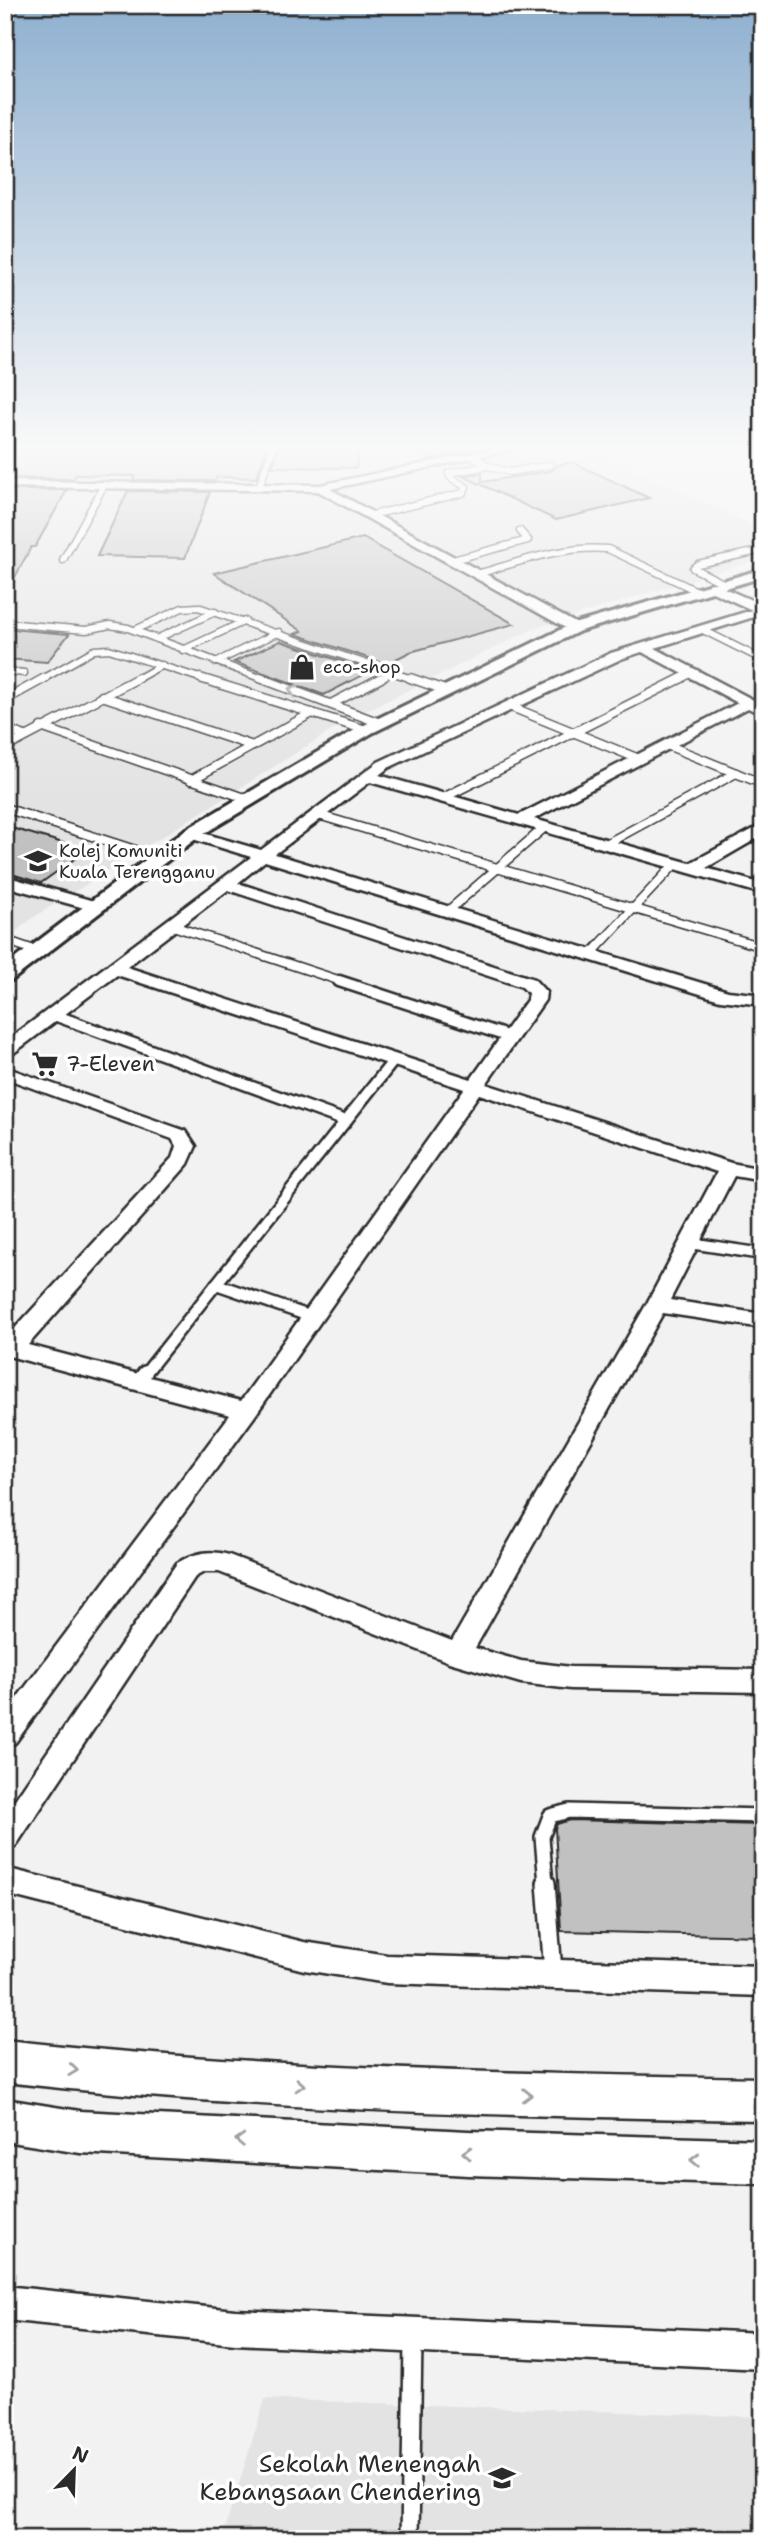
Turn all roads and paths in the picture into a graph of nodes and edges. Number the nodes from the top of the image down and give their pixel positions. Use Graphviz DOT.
graph roads {
  1 [pos="459,564"];
  2 [pos="517,564"];
  3 [pos="647,564"];
  4 [pos="699,564"];
  5 [pos="763,573"];
  6 [pos="477,574"];
  7 [pos="711,588"];
  8 [pos="763,610"];
  9 [pos="215,612"];
  10 [pos="245,621"];
  11 [pos="5,623"];
  12 [pos="575,628"];
  13 [pos="701,629"];
  14 [pos="135,630"];
  15 [pos="279,632"];
  16 [pos="156,639"];
  17 [pos="643,647"];
  18 [pos="183,650"];
  19 [pos="763,660"];
  20 [pos="216,662"];
  21 [pos="162,665"];
  22 [pos="5,671"];
  23 [pos="392,672"];
  24 [pos="24,673"];
  25 [pos="692,673"];
  26 [pos="445,690"];
  27 [pos="103,696"];
  28 [pos="5,700"];
  29 [pos="748,703"];
  30 [pos="331,704"];
  31 [pos="509,706"];
  32 [pos="763,710"];
  33 [pos="312,713"];
  34 [pos="41,727"];
  35 [pos="373,727"];
  36 [pos="5,729"];
  37 [pos="574,732"];
  38 [pos="25,736"];
  39 [pos="667,745"];
  40 [pos="253,746"];
  41 [pos="5,748"];
  42 [pos="639,759"];
  43 [pos="736,773"];
  44 [pos="365,776"];
  45 [pos="191,780"];
  46 [pos="763,784"];
  47 [pos="443,798"];
  48 [pos="247,799"];
  49 [pos="5,807"];
  50 [pos="315,814"];
  51 [pos="521,820"];
  52 [pos="545,827"];
  53 [pos="763,829"];
  54 [pos="191,834"];
  55 [pos="606,844"];
  56 [pos="160,858"];
  57 [pos="252,863"];
  58 [pos="675,864"];
  59 [pos="496,868"];
  60 [pos="692,869"];
  61 [pos="5,881"];
  62 [pos="226,884"];
  63 [pos="763,889"];
  64 [pos="95,906"];
  65 [pos="634,909"];
  66 [pos="448,911"];
  67 [pos="170,925"];
  68 [pos="5,940"];
  69 [pos="763,947"];
  70 [pos="37,951"];
  71 [pos="590,955"];
  72 [pos="113,968"];
  73 [pos="5,976"];
  74 [pos="763,1000"];
  75 [pos="54,1014"];
  76 [pos="510,1037"];
  77 [pos="5,1051"];
  78 [pos="394,1060"];
  79 [pos="5,1072"];
  80 [pos="474,1088"];
  81 [pos="346,1121"];
  82 [pos="728,1169"];
  83 [pos="763,1175"];
  84 [pos="690,1243"];
  85 [pos="763,1254"];
  86 [pos="216,1284"];
  87 [pos="657,1305"];
  88 [pos="312,1317"];
  89 [pos="763,1321"];
  90 [pos="8,1348"];
  91 [pos="138,1382"];
  92 [pos="246,1411"];
  93 [pos="458,1654"];
  94 [pos="763,1681"];
  95 [pos="5,1735"];
  96 [pos="763,1816"];
  97 [pos="5,1838"];
  98 [pos="5,1881"];
  99 [pos="553,1974"];
  100 [pos="763,1981"];
  101 [pos="5,2061"];
  102 [pos="763,2099"];
  103 [pos="5,2120"];
  104 [pos="763,2162"];
  105 [pos="5,2302"];
  106 [pos="413,2335"];
  107 [pos="763,2351"];
  108 [pos="410,2539"];
  1 -- 6 [label="street"];
  2 -- 6 [label="lane"];
  3 -- 7 [label="lane"];
  4 -- 7 [label="lane"];
  5 -- 7 [label="street"];
  6 -- 12 [label="street"];
  7 -- 8 [label="street"];
  7 -- 12 [label="street"];
  8 -- 13 [label="street"];
  9 -- 10 [label="lane"];
  9 -- 14 [label="lane"];
  9 -- 16 [label="lane"];
  10 -- 15 [label="lane"];
  10 -- 18 [label="lane"];
  11 -- 14 [label="lane"];
  12 -- 26 [label="street"];
  13 -- 17 [label="street"];
  13 -- 19 [label="lane"];
  14 -- 16 [label="lane"];
  15 -- 20 [label="lane"];
  15 -- 23 [label="lane"];
  16 -- 18 [label="lane"];
  17 -- 25 [label="street"];
  17 -- 31 [label="street"];
  18 -- 20 [label="lane"];
  30 -- 20 [label="lane, one-way"];
  21 -- 27 [label="lane"];
  21 -- 28 [label="lane"];
  21 -- 33 [label="lane"];
  22 -- 24 [label="lane"];
  23 -- 26 [label="lane"];
  23 -- 30 [label="lane"];
  25 -- 29 [label="street"];
  25 -- 37 [label="lane"];
  26 -- 35 [label="street"];
  27 -- 34 [label="lane"];
  27 -- 40 [label="lane"];
  29 -- 32 [label="street"];
  29 -- 39 [label="street"];
  30 -- 35 [label="lane"];
  31 -- 37 [label="lane"];
  31 -- 44 [label="street"];
  33 -- 35 [label="lane"];
  33 -- 40 [label="lane"];
  34 -- 38 [label="lane"];
  34 -- 45 [label="lane"];
  35 -- 48 [label="street"];
  36 -- 38 [label="lane"];
  37 -- 42 [label="lane"];
  37 -- 47 [label="lane"];
  38 -- 41 [label="lane"];
  39 -- 42 [label="street"];
  39 -- 43 [label="lane"];
  40 -- 45 [label="lane"];
  42 -- 51 [label="street"];
  43 -- 46 [label="lane"];
  43 -- 55 [label="lane"];
  44 -- 47 [label="street"];
  44 -- 50 [label="street"];
  45 -- 48 [label="lane"];
  47 -- 51 [label="street"];
  48 -- 54 [label="street"];
  49 -- 56 [label="lane"];
  50 -- 57 [label="street"];
  50 -- 59 [label="lane"];
  51 -- 52 [label="street"];
  52 -- 55 [label="street"];
  52 -- 59 [label="lane"];
  53 -- 60 [label="street"];
  54 -- 56 [label="street"];
  54 -- 57 [label="street"];
  55 -- 58 [label="street"];
  56 -- 64 [label="street"];
  57 -- 62 [label="street"];
  57 -- 66 [label="street"];
  58 -- 60 [label="street"];
  58 -- 65 [label="lane"];
  59 -- 65 [label="lane"];
  59 -- 66 [label="lane"];
  60 -- 63 [label="street"];
  61 -- 64 [label="street"];
  62 -- 67 [label="street"];
  62 -- 76 [label="street"];
  64 -- 70 [label="street"];
  65 -- 69 [label="lane"];
  65 -- 71 [label="lane"];
  66 -- 71 [label="street"];
  67 -- 72 [label="street"];
  67 -- 76 [label="lane"];
  68 -- 70 [label="lane"];
  70 -- 73 [label="street"];
  71 -- 74 [label="street"];
  72 -- 75 [label="street"];
  72 -- 78 [label="street"];
  75 -- 77 [label="street"];
  75 -- 81 [label="lane"];
  76 -- 80 [label="street"];
  78 -- 80 [label="street"];
  78 -- 81 [label="lane"];
  79 -- 90 [label="street"];
  80 -- 82 [label="street"];
  80 -- 88 [label="street"];
  81 -- 86 [label="lane"];
  82 -- 83 [label="street"];
  82 -- 84 [label="street"];
  84 -- 85 [label="lane"];
  84 -- 87 [label="street"];
  86 -- 88 [label="lane"];
  86 -- 91 [label="lane"];
  87 -- 89 [label="street"];
  87 -- 93 [label="street"];
  88 -- 92 [label="street"];
  90 -- 91 [label="street"];
  91 -- 92 [label="street"];
  92 -- 95 [label="street"];
  93 -- 94 [label="street"];
  93 -- 97 [label="street"];
  96 -- 99 [label="lane"];
  98 -- 99 [label="street"];
  99 -- 100 [label="street"];
  101 -- 102 [label="main road, one-way"];
  104 -- 103 [label="main road, one-way"];
  105 -- 106 [label="street"];
  106 -- 107 [label="street"];
  106 -- 108 [label="lane"];
}
